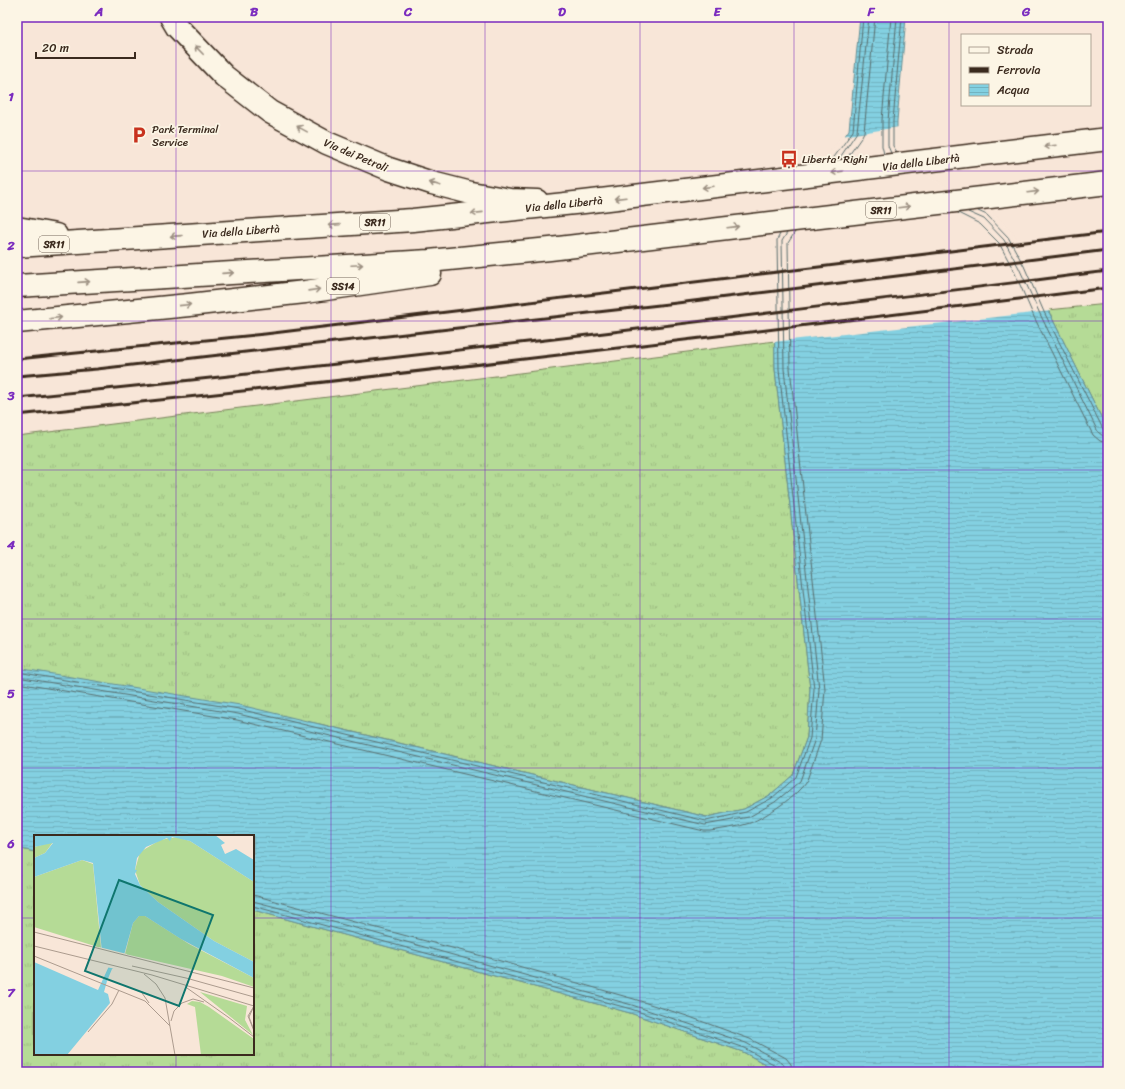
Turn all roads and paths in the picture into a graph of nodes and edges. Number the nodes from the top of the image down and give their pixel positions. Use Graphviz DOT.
graph roads {
  1 [pos="171,17"];
  2 [pos="1098,140"];
  3 [pos="1102,183"];
  4 [pos="584,202"];
  5 [pos="17,228"];
  6 [pos="666,235"];
  7 [pos="90,241"];
  8 [pos="17,246"];
  9 [pos="17,286"];
  10 [pos="17,322"];
  4 -- 1 [label="main road, Via dei Petroli, one-way"];
  2 -- 4 [label="main road, Via della Libertà / SR11, one-way"];
  6 -- 3 [label="main road, SR11, one-way"];
  4 -- 7 [label="main road, Via della Libertà / SR11, one-way"];
  5 -- 7 [label="main road"];
  9 -- 6 [label="main road, SR11, one-way"];
  10 -- 6 [label="main road, SS14, one-way"];
  7 -- 8 [label="main road, Via della Libertà / SR11"];
}
